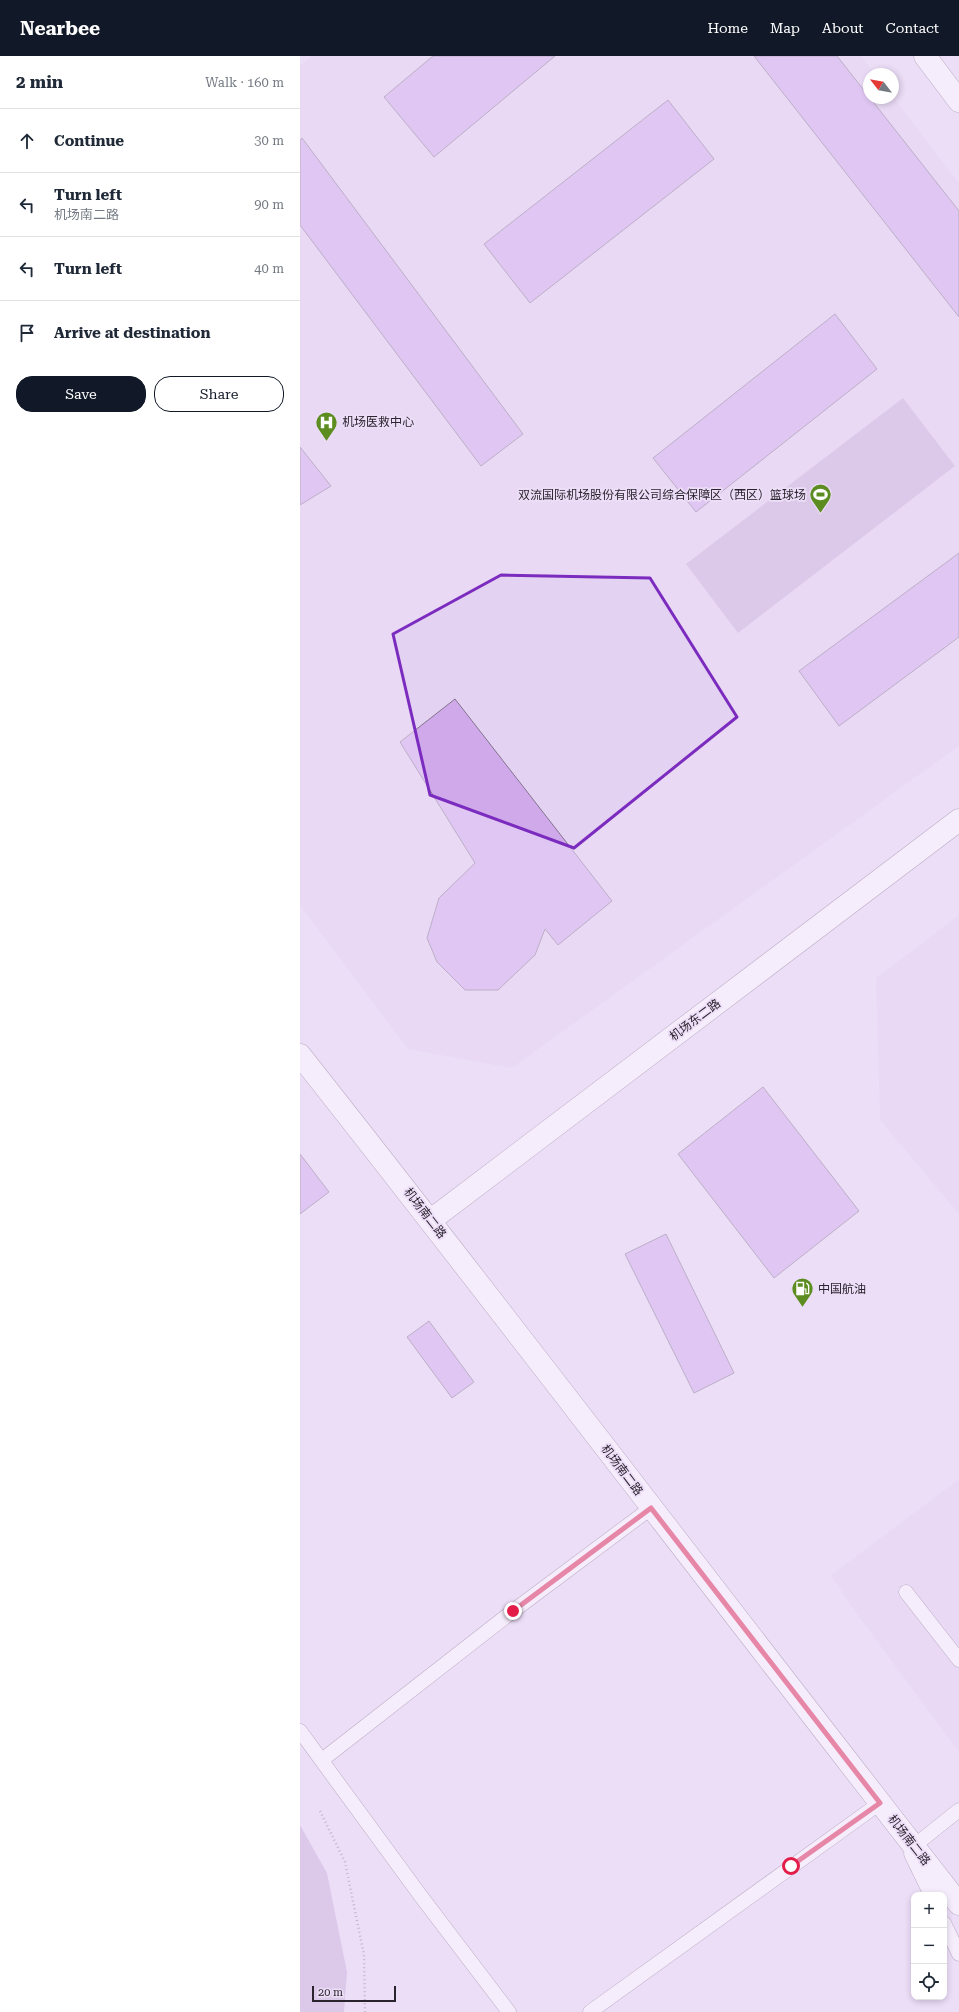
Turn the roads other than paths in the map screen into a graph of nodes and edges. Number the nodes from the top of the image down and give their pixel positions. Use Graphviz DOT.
graph roads {
  1 [pos="925,56"];
  2 [pos="959,101"];
  3 [pos="959,820"];
  4 [pos="300,1055"];
  5 [pos="431,1220"];
  6 [pos="651,1508"];
  7 [pos="906,1592"];
  8 [pos="959,1660"];
  9 [pos="300,1731"];
  10 [pos="322,1760"];
  11 [pos="880,1803"];
  12 [pos="959,1810"];
  13 [pos="897,1824"];
  14 [pos="914,1846"];
  15 [pos="930,1892"];
  16 [pos="959,1904"];
  17 [pos="946,1928"];
  18 [pos="959,1954"];
  19 [pos="509,2012"];
  20 [pos="590,2012"];
  1 -- 2 [label="main road"];
  3 -- 5 [label="main road, 机场东二路"];
  4 -- 5 [label="main road, 机场南二路"];
  5 -- 6 [label="main road, 机场南二路"];
  6 -- 10 [label="lane"];
  6 -- 11 [label="main road, 机场南二路"];
  7 -- 8 [label="lane"];
  9 -- 10 [label="lane"];
  10 -- 19 [label="lane"];
  11 -- 13 [label="main road, 机场南二路"];
  11 -- 20 [label="lane"];
  12 -- 14 [label="lane"];
  13 -- 14 [label="main road, 机场南二路"];
  13 -- 15 [label="lane"];
  14 -- 16 [label="main road, 机场南二路"];
  17 -- 18 [label="lane"];
}
